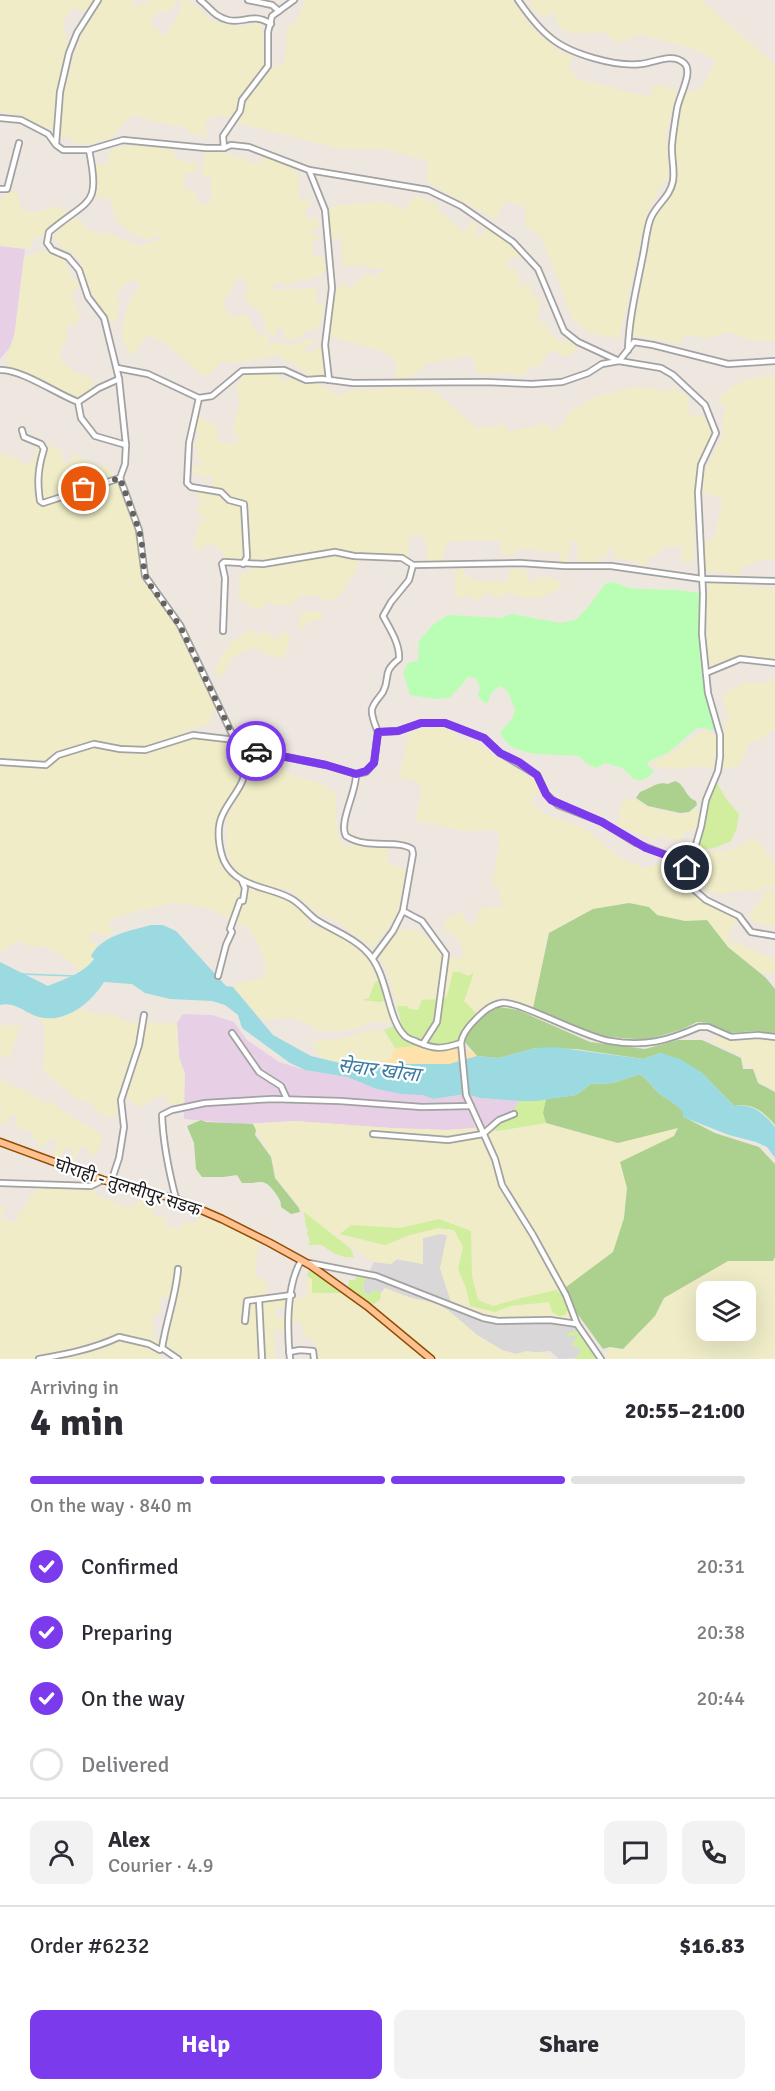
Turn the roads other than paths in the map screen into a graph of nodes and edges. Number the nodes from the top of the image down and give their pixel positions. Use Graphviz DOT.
graph roads {
  1 [pos="98,0"];
  2 [pos="200,0"];
  3 [pos="248,0"];
  4 [pos="294,0"];
  5 [pos="518,0"];
  6 [pos="279,11"];
  7 [pos="271,24"];
  8 [pos="0,118"];
  9 [pos="19,143"];
  10 [pos="56,145"];
  11 [pos="224,148"];
  12 [pos="89,150"];
  13 [pos="309,170"];
  14 [pos="0,189"];
  15 [pos="628,350"];
  16 [pos="619,361"];
  17 [pos="775,361"];
  18 [pos="117,368"];
  19 [pos="0,370"];
  20 [pos="119,379"];
  21 [pos="329,380"];
  22 [pos="199,398"];
  23 [pos="78,402"];
  24 [pos="22,430"];
  25 [pos="126,445"];
  26 [pos="120,478"];
  27 [pos="243,564"];
  28 [pos="413,565"];
  29 [pos="702,579"];
  30 [pos="775,581"];
  31 [pos="223,631"];
  32 [pos="775,663"];
  33 [pos="706,673"];
  34 [pos="378,732"];
  35 [pos="235,740"];
  36 [pos="0,762"];
  37 [pos="356,774"];
  38 [pos="687,868"];
  39 [pos="242,881"];
  40 [pos="403,911"];
  41 [pos="775,936"];
  42 [pos="373,958"];
  43 [pos="218,976"];
  44 [pos="144,1016"];
  45 [pos="232,1033"];
  46 [pos="775,1037"];
  47 [pos="423,1044"];
  48 [pos="461,1044"];
  49 [pos="287,1098"];
  50 [pos="471,1106"];
  51 [pos="514,1114"];
  52 [pos="373,1134"];
  53 [pos="483,1134"];
  54 [pos="0,1142"];
  55 [pos="103,1180"];
  56 [pos="111,1182"];
  57 [pos="0,1183"];
  58 [pos="176,1199"];
  59 [pos="302,1261"];
  60 [pos="178,1269"];
  61 [pos="292,1295"];
  62 [pos="260,1300"];
  63 [pos="245,1321"];
  64 [pos="577,1324"];
  65 [pos="162,1348"];
  66 [pos="289,1352"];
  67 [pos="176,1358"];
  68 [pos="39,1359"];
  69 [pos="262,1359"];
  70 [pos="290,1359"];
  71 [pos="314,1359"];
  72 [pos="431,1359"];
  73 [pos="601,1359"];
  1 -- 10 [label="street"];
  2 -- 7 [label="street"];
  3 -- 6 [label="street"];
  4 -- 6 [label="street"];
  5 -- 15 [label="street"];
  6 -- 7 [label="street"];
  7 -- 11 [label="street"];
  8 -- 10 [label="street"];
  9 -- 14 [label="street"];
  10 -- 12 [label="street"];
  11 -- 12 [label="street"];
  11 -- 13 [label="street"];
  12 -- 18 [label="street"];
  13 -- 16 [label="street"];
  13 -- 21 [label="street"];
  15 -- 16 [label="street"];
  15 -- 17 [label="street"];
  16 -- 21 [label="street"];
  16 -- 29 [label="street"];
  18 -- 20 [label="street"];
  18 -- 22 [label="street"];
  19 -- 23 [label="street"];
  20 -- 23 [label="street"];
  20 -- 25 [label="street"];
  21 -- 22 [label="street"];
  22 -- 27 [label="street"];
  23 -- 25 [label="street"];
  24 -- 26 [label="street"];
  25 -- 26 [label="street"];
  26 -- 35 [label="street"];
  27 -- 28 [label="street"];
  27 -- 31 [label="street"];
  28 -- 29 [label="street"];
  28 -- 34 [label="street"];
  29 -- 30 [label="street"];
  29 -- 33 [label="street"];
  32 -- 33 [label="street"];
  33 -- 38 [label="street"];
  34 -- 37 [label="street"];
  34 -- 38 [label="street"];
  35 -- 36 [label="street"];
  35 -- 37 [label="street"];
  35 -- 39 [label="street"];
  37 -- 40 [label="street"];
  38 -- 41 [label="street"];
  39 -- 42 [label="street"];
  39 -- 43 [label="street"];
  40 -- 42 [label="street"];
  40 -- 47 [label="street"];
  42 -- 47 [label="street"];
  44 -- 56 [label="street"];
  45 -- 49 [label="street"];
  46 -- 48 [label="street"];
  47 -- 48 [label="street"];
  48 -- 50 [label="street"];
  49 -- 50 [label="street"];
  49 -- 58 [label="street"];
  50 -- 53 [label="street"];
  51 -- 53 [label="street"];
  52 -- 53 [label="street"];
  53 -- 64 [label="street"];
  54 -- 55 [label="main road, घोराही - तुलसीपुर सडक"];
  55 -- 56 [label="main road, घोराही - तुलसीपुर सडक"];
  55 -- 57 [label="street"];
  56 -- 58 [label="main road, घोराही - तुलसीपुर सडक"];
  58 -- 59 [label="main road, घोराही - तुलसीपुर सडक"];
  59 -- 61 [label="street"];
  59 -- 64 [label="street"];
  59 -- 72 [label="main road, घोराही - तुलसीपुर सडक"];
  60 -- 65 [label="street"];
  61 -- 62 [label="street"];
  61 -- 66 [label="street"];
  62 -- 63 [label="street"];
  62 -- 69 [label="street"];
  64 -- 73 [label="street"];
  65 -- 67 [label="street"];
  65 -- 68 [label="street"];
  66 -- 70 [label="street"];
  66 -- 71 [label="street"];
}
